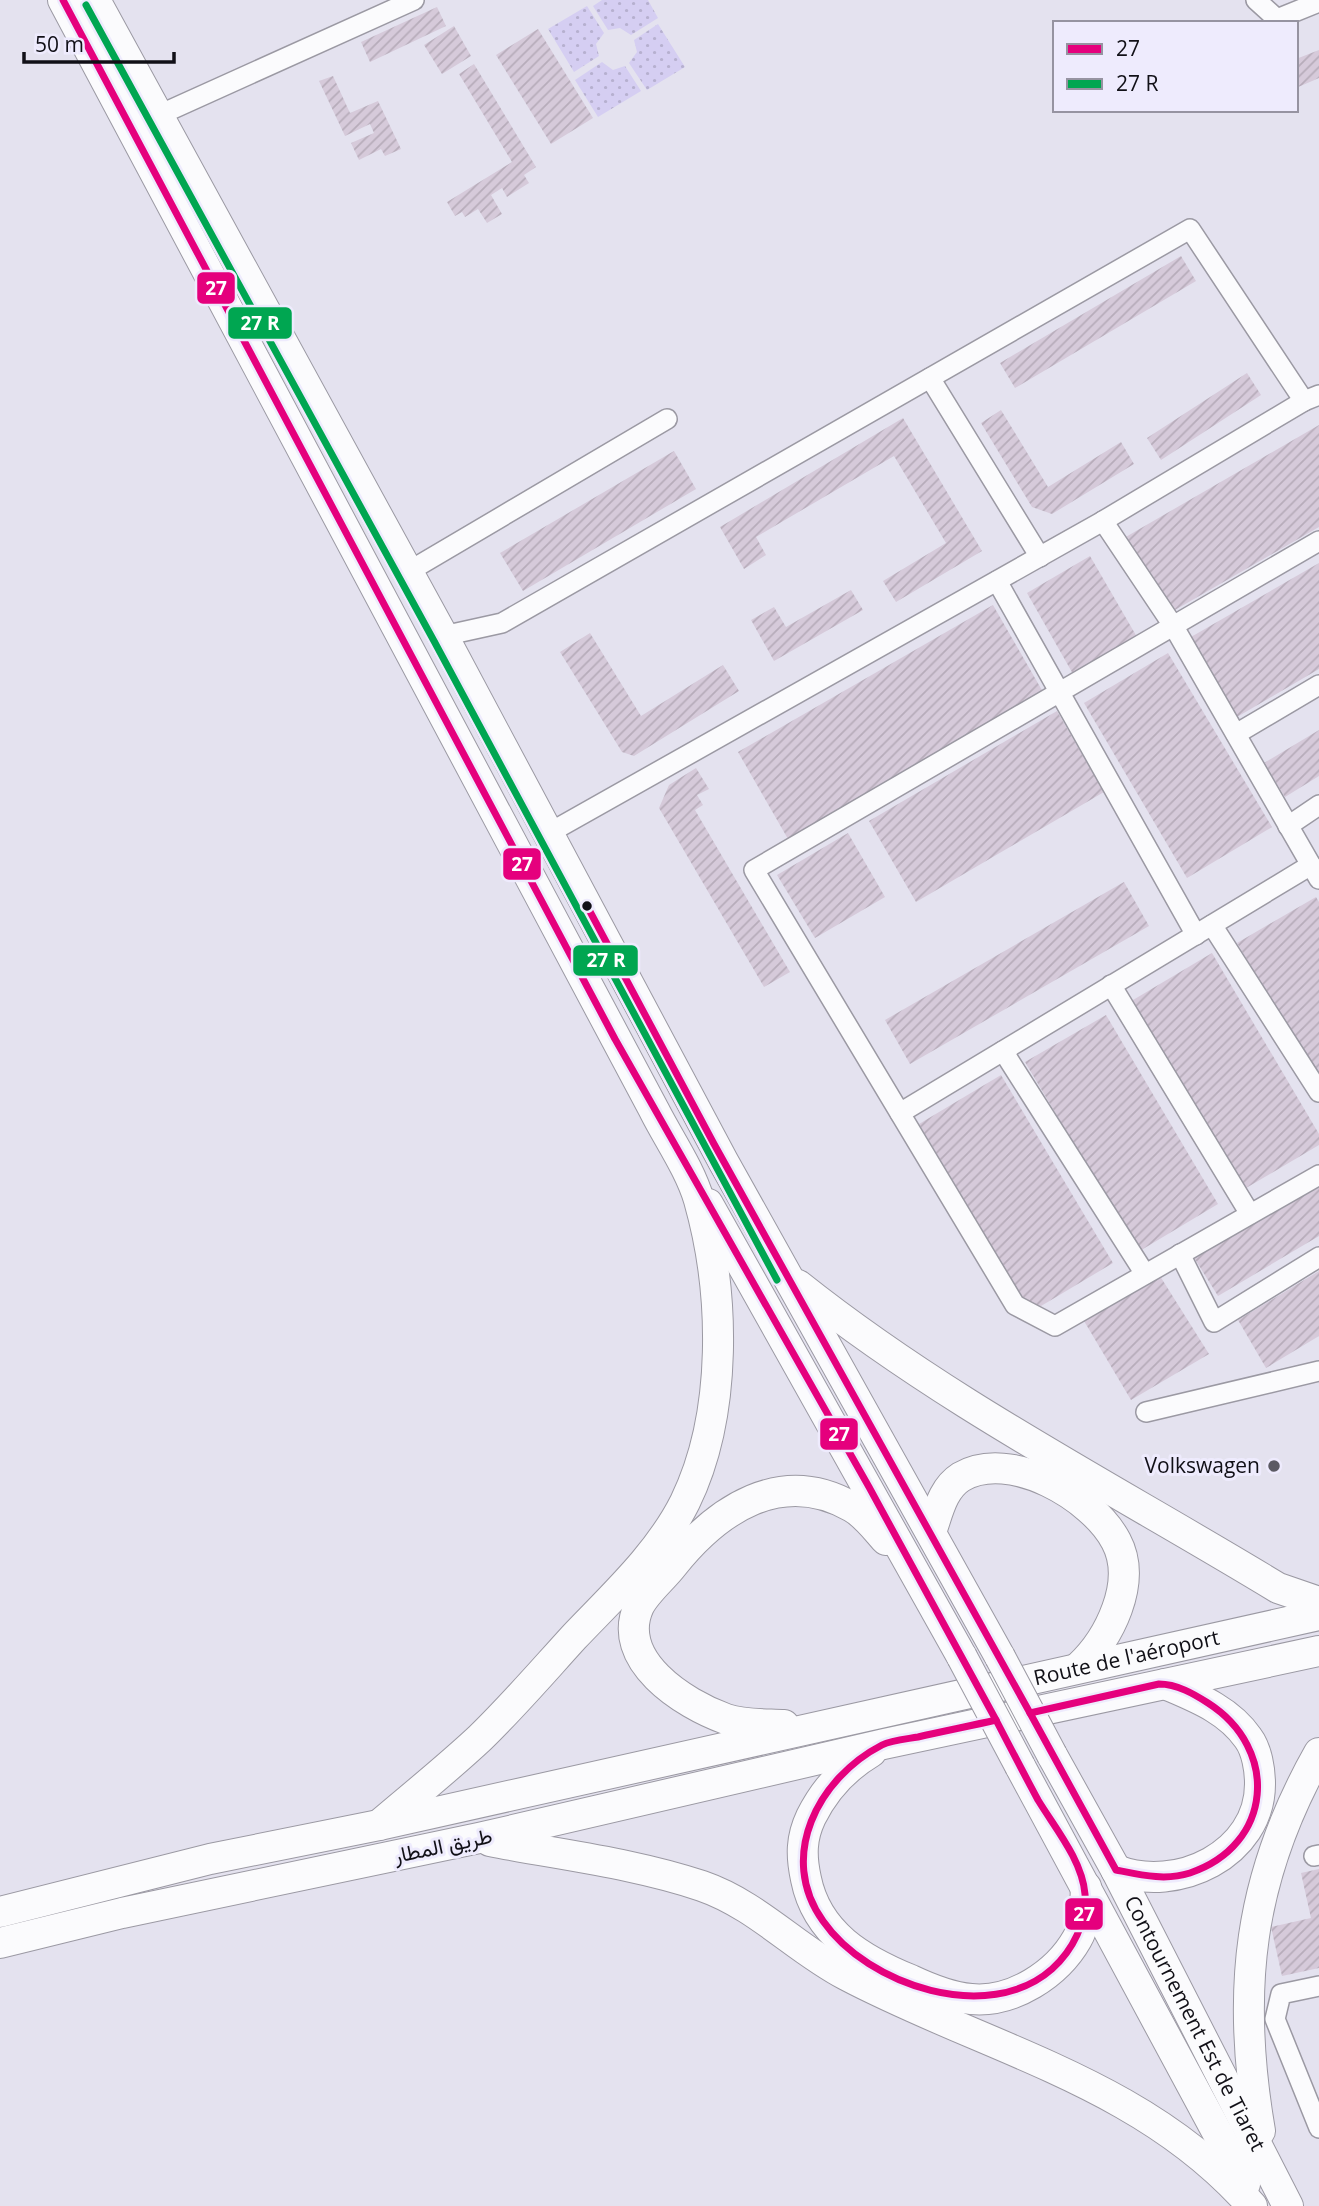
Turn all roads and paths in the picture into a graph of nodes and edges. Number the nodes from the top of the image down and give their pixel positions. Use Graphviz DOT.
graph roads {
  1 [pos="63,0"];
  2 [pos="95,0"];
  3 [pos="414,0"];
  4 [pos="1256,0"];
  5 [pos="1319,2"];
  6 [pos="144,122"];
  7 [pos="930,378"];
  8 [pos="1312,398"];
  9 [pos="667,419"];
  10 [pos="1104,521"];
  11 [pos="1319,541"];
  12 [pos="1040,557"];
  13 [pos="406,573"];
  14 [pos="997,581"];
  15 [pos="1174,627"];
  16 [pos="443,636"];
  17 [pos="1319,685"];
  18 [pos="1061,693"];
  19 [pos="1236,734"];
  20 [pos="1319,806"];
  21 [pos="1288,826"];
  22 [pos="549,832"];
  23 [pos="1315,872"];
  24 [pos="1204,930"];
  25 [pos="1111,985"];
  26 [pos="1003,1051"];
  27 [pos="1319,1092"];
  28 [pos="654,1110"];
  29 [pos="900,1112"];
  30 [pos="1319,1175"];
  31 [pos="1250,1214"];
  32 [pos="1180,1254"];
  33 [pos="1319,1257"];
  34 [pos="1144,1274"];
  35 [pos="786,1275"];
  36 [pos="1319,1371"];
  37 [pos="1146,1412"];
  38 [pos="931,1532"];
  39 [pos="917,1574"];
  40 [pos="1319,1602"];
  41 [pos="1319,1615"];
  42 [pos="1224,1636"];
  43 [pos="1319,1651"];
  44 [pos="1079,1667"];
  45 [pos="1232,1669"];
  46 [pos="1165,1684"];
  47 [pos="812,1728"];
  48 [pos="884,1744"];
  49 [pos="1319,1753"];
  50 [pos="367,1827"];
  51 [pos="480,1839"];
  52 [pos="361,1863"];
  53 [pos="1116,1870"];
  54 [pos="1086,1887"];
  55 [pos="0,1912"];
  56 [pos="0,1943"];
  57 [pos="1319,1986"];
  58 [pos="1319,2128"];
  59 [pos="1264,2159"];
  60 [pos="1254,2206"];
  61 [pos="1288,2206"];
  1 -- 6 [label="highway"];
  2 -- 6 [label="highway, Contournement Est de Tiaret"];
  3 -- 6 [label="street"];
  4 -- 5 [label="street"];
  6 -- 13 [label="highway, Contournement Est de Tiaret"];
  6 -- 28 [label="highway"];
  7 -- 8 [label="street"];
  7 -- 12 [label="street"];
  7 -- 16 [label="street"];
  8 -- 10 [label="street"];
  9 -- 13 [label="street"];
  10 -- 12 [label="street"];
  10 -- 15 [label="street"];
  11 -- 15 [label="street"];
  12 -- 14 [label="street"];
  13 -- 16 [label="highway, Contournement Est de Tiaret"];
  14 -- 18 [label="street"];
  14 -- 22 [label="street"];
  15 -- 18 [label="street"];
  15 -- 19 [label="street"];
  16 -- 22 [label="highway, Contournement Est de Tiaret"];
  17 -- 19 [label="street"];
  18 -- 24 [label="street"];
  18 -- 29 [label="street"];
  19 -- 21 [label="street"];
  20 -- 21 [label="street"];
  21 -- 23 [label="street"];
  22 -- 35 [label="highway, Contournement Est de Tiaret"];
  23 -- 24 [label="street"];
  24 -- 25 [label="street"];
  24 -- 27 [label="street"];
  25 -- 26 [label="street"];
  25 -- 31 [label="street"];
  26 -- 29 [label="street"];
  26 -- 34 [label="street"];
  28 -- 39 [label="highway, Contournement Est de Tiaret"];
  28 -- 50 [label="highway"];
  29 -- 34 [label="street"];
  30 -- 31 [label="street"];
  31 -- 32 [label="street"];
  32 -- 33 [label="street"];
  32 -- 34 [label="street"];
  35 -- 38 [label="highway, Contournement Est de Tiaret"];
  35 -- 40 [label="highway"];
  36 -- 37 [label="street"];
  38 -- 44 [label="highway"];
  38 -- 53 [label="highway, Contournement Est de Tiaret, bridge"];
  39 -- 47 [label="highway"];
  39 -- 54 [label="highway, Contournement Est de Tiaret, bridge"];
  41 -- 42 [label="highway, Route de l'aéroport"];
  42 -- 44 [label="highway, Route de l'aéroport"];
  42 -- 45 [label="highway"];
  43 -- 45 [label="highway, Route de l'aéroport"];
  44 -- 47 [label="highway, Route de l'aéroport"];
  45 -- 46 [label="highway, Route de l'aéroport"];
  46 -- 48 [label="highway, Route de l'aéroport"];
  46 -- 53 [label="highway"];
  47 -- 50 [label="highway, طريق المطار"];
  48 -- 51 [label="highway, طريق المطار"];
  48 -- 54 [label="highway"];
  49 -- 59 [label="highway"];
  50 -- 52 [label="highway"];
  50 -- 55 [label="highway, طريق المطار"];
  51 -- 52 [label="highway, طريق المطار"];
  51 -- 60 [label="highway"];
  52 -- 56 [label="highway, طريق المطار"];
  53 -- 59 [label="highway, Contournement Est de Tiaret"];
  54 -- 60 [label="highway, Contournement Est de Tiaret"];
  57 -- 58 [label="street"];
  59 -- 61 [label="highway, Contournement Est de Tiaret"];
}
